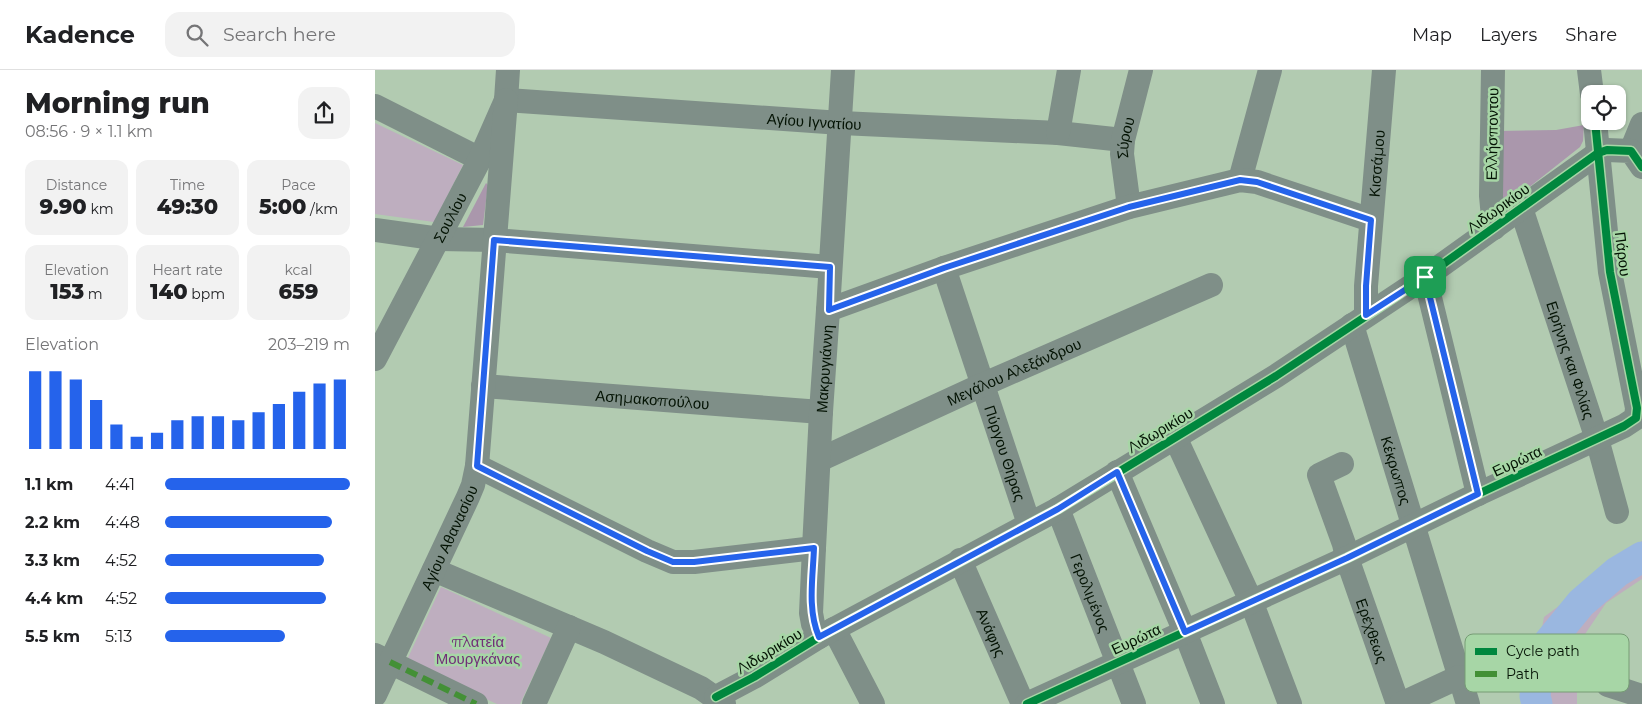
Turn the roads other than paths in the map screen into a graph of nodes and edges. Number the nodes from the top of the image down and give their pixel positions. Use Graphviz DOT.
graph roads {
  1 [pos="508,70"];
  2 [pos="843,70"];
  3 [pos="1069,70"];
  4 [pos="1141,70"];
  5 [pos="1270,70"];
  6 [pos="1384,70"];
  7 [pos="1493,70"];
  8 [pos="1589,70"];
  9 [pos="1591,85"];
  10 [pos="506,100"];
  11 [pos="375,106"];
  12 [pos="841,123"];
  13 [pos="1642,124"];
  14 [pos="1596,130"];
  15 [pos="1058,133"];
  16 [pos="1123,140"];
  17 [pos="1598,153"];
  18 [pos="481,159"];
  19 [pos="1636,159"];
  20 [pos="1240,180"];
  21 [pos="1129,207"];
  22 [pos="1521,208"];
  23 [pos="1371,220"];
  24 [pos="1493,228"];
  25 [pos="375,230"];
  26 [pos="440,239"];
  27 [pos="494,240"];
  28 [pos="830,267"];
  29 [pos="944,268"];
  30 [pos="1425,277"];
  31 [pos="1211,285"];
  32 [pos="829,310"];
  33 [pos="1359,320"];
  34 [pos="1633,339"];
  35 [pos="375,359"];
  36 [pos="982,385"];
  37 [pos="483,386"];
  38 [pos="821,412"];
  39 [pos="1635,418"];
  40 [pos="1175,437"];
  41 [pos="1597,439"];
  42 [pos="819,460"];
  43 [pos="1342,464"];
  44 [pos="477,466"];
  45 [pos="1117,472"];
  46 [pos="1478,494"];
  47 [pos="1058,509"];
  48 [pos="1617,512"];
  49 [pos="1029,524"];
  50 [pos="1413,524"];
  51 [pos="814,548"];
  52 [pos="1347,558"];
  53 [pos="960,560"];
  54 [pos="434,570"];
  55 [pos="1251,601"];
  56 [pos="569,627"];
  57 [pos="1185,632"];
  58 [pos="827,633"];
  59 [pos="383,658"];
  60 [pos="1118,662"];
  61 [pos="754,677"];
  62 [pos="1459,677"];
  63 [pos="1629,692"];
  64 [pos="375,695"];
  65 [pos="1642,696"];
  66 [pos="709,698"];
  67 [pos="477,704"];
  68 [pos="534,704"];
  69 [pos="743,704"];
  70 [pos="873,704"];
  71 [pos="1023,704"];
  72 [pos="1027,704"];
  73 [pos="1134,704"];
  74 [pos="1213,704"];
  75 [pos="1290,704"];
  76 [pos="1400,704"];
  77 [pos="1468,704"];
  1 -- 10 [label="street, Σουλίου"];
  2 -- 12 [label="street, Μακρυγιάννη"];
  3 -- 15 [label="street"];
  4 -- 16 [label="street, Σύρου"];
  5 -- 20 [label="street"];
  6 -- 23 [label="street, Κισσάμου"];
  7 -- 24 [label="street, Ελλήσποντου"];
  8 -- 9 [label="street"];
  10 -- 12 [label="street, Αγίου Ιγνατίου"];
  10 -- 18 [label="street, Σουλίου"];
  10 -- 27 [label="street, Αγίου Αθανασίου"];
  11 -- 18 [label="street"];
  12 -- 15 [label="street, Αγίου Ιγνατίου"];
  12 -- 28 [label="street, Μακρυγιάννη"];
  13 -- 19 [label="street"];
  14 -- 17 [label="street, Πάρου"];
  15 -- 16 [label="street, Αγίου Ιγνατίου"];
  16 -- 21 [label="street, Σύρου"];
  17 -- 19 [label="street"];
  17 -- 22 [label="street, Λιδωρικίου"];
  17 -- 34 [label="street, Πάρου"];
  18 -- 26 [label="street, Σουλίου"];
  20 -- 21 [label="street"];
  20 -- 23 [label="street"];
  21 -- 29 [label="street"];
  22 -- 24 [label="street, Λιδωρικίου"];
  22 -- 41 [label="street, Ειρήνης και Φιλίας"];
  23 -- 33 [label="street, Κισσάμου"];
  24 -- 30 [label="street, Λιδωρικίου"];
  25 -- 26 [label="street"];
  26 -- 27 [label="street"];
  26 -- 35 [label="street, Σουλίου"];
  27 -- 28 [label="street"];
  27 -- 37 [label="street, Αγίου Αθανασίου"];
  28 -- 32 [label="street, Μακρυγιάννη"];
  29 -- 32 [label="street"];
  29 -- 36 [label="street, Πύργου Θήρας"];
  30 -- 33 [label="street, Λιδωρικίου"];
  30 -- 46 [label="street"];
  31 -- 36 [label="street, Μεγάλου Αλεξάνδρου"];
  32 -- 38 [label="street, Μακρυγιάννη"];
  33 -- 40 [label="street, Λιδωρικίου"];
  33 -- 50 [label="street, Κέκρωπος"];
  34 -- 39 [label="street, Πάρου"];
  36 -- 42 [label="street, Μεγάλου Αλεξάνδρου"];
  36 -- 49 [label="street, Πύργου Θήρας"];
  37 -- 38 [label="street, Ασημακοπούλου"];
  37 -- 44 [label="street, Αγίου Αθανασίου"];
  38 -- 42 [label="street, Μακρυγιάννη"];
  39 -- 41 [label="street, Ευρώτα"];
  40 -- 45 [label="street, Λιδωρικίου"];
  40 -- 55 [label="street"];
  41 -- 46 [label="street, Ευρώτα"];
  41 -- 48 [label="street, Ειρήνης και Φιλίας"];
  42 -- 51 [label="street, Μακρυγιάννη"];
  43 -- 52 [label="street, Ερέχθεως"];
  44 -- 51 [label="street"];
  44 -- 54 [label="street, Αγίου Αθανασίου"];
  45 -- 47 [label="street, Λιδωρικίου"];
  45 -- 57 [label="street"];
  46 -- 50 [label="street, Ευρώτα"];
  47 -- 49 [label="street, Λιδωρικίου"];
  47 -- 60 [label="street, Γερολιμένος"];
  49 -- 53 [label="street, Λιδωρικίου"];
  50 -- 52 [label="street, Ευρώτα"];
  50 -- 62 [label="street, Κέκρωπος"];
  51 -- 58 [label="street, Μακρυγιάννη"];
  52 -- 55 [label="street, Ευρώτα"];
  52 -- 76 [label="street, Ερέχθεως"];
  53 -- 58 [label="street, Λιδωρικίου"];
  53 -- 71 [label="street, Ανάφης"];
  54 -- 56 [label="street, Λιδωρικίου"];
  54 -- 59 [label="street, Αγίου Αθανασίου"];
  55 -- 57 [label="street, Ευρώτα"];
  55 -- 75 [label="street"];
  56 -- 66 [label="street, Λιδωρικίου"];
  56 -- 68 [label="street"];
  57 -- 60 [label="street, Ευρώτα"];
  57 -- 74 [label="street"];
  58 -- 61 [label="street, Λιδωρικίου"];
  58 -- 70 [label="street, Μακρυγιάννη"];
  59 -- 64 [label="street, Αγίου Αθανασίου"];
  59 -- 67 [label="street"];
  60 -- 72 [label="street, Ευρώτα"];
  60 -- 73 [label="street, Γερολιμένος"];
  61 -- 66 [label="street, Λιδωρικίου"];
  61 -- 69 [label="street"];
  62 -- 76 [label="street"];
  62 -- 77 [label="street, Κέκρωπος"];
  63 -- 65 [label="street"];
}
